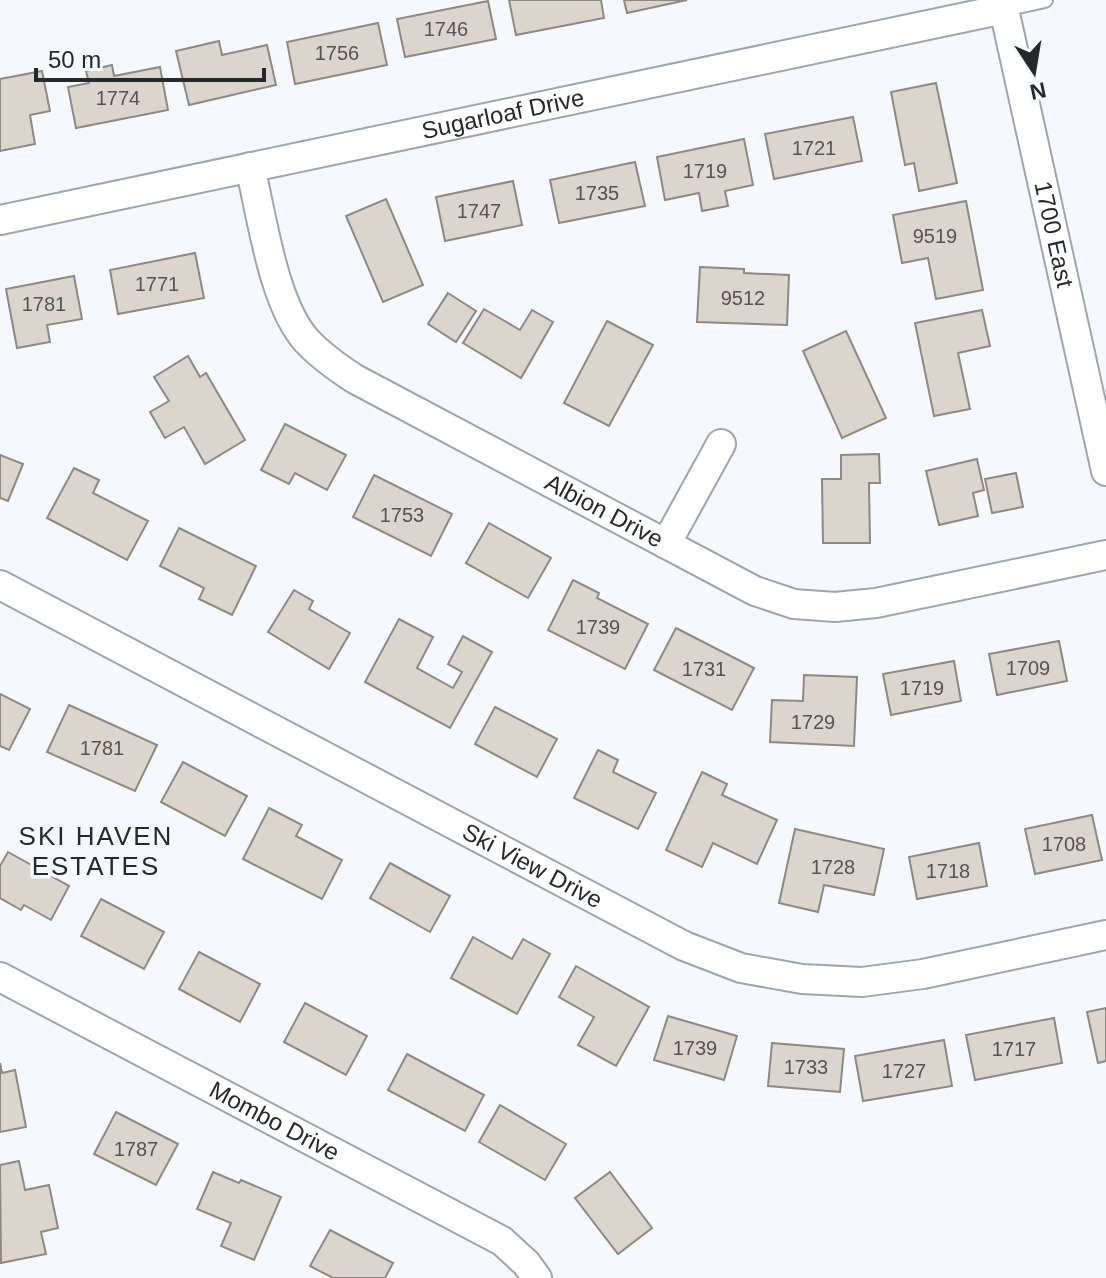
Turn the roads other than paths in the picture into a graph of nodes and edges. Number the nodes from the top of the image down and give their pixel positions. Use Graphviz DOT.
graph roads {
  1 [pos="1045,0"];
  2 [pos="1003,4"];
  3 [pos="250,167"];
  4 [pos="0,220"];
  5 [pos="721,444"];
  6 [pos="1106,471"];
  7 [pos="666,544"];
  8 [pos="1106,555"];
  9 [pos="0,585"];
  10 [pos="1106,935"];
  11 [pos="0,977"];
  12 [pos="537,1278"];
  1 -- 2 [label="lane"];
  2 -- 3 [label="street, Sugarloaf Drive"];
  2 -- 6 [label="street, 1700 East"];
  3 -- 4 [label="street, Sugarloaf Drive"];
  3 -- 7 [label="street, Albion Drive"];
  5 -- 7 [label="street"];
  7 -- 8 [label="street, Albion Drive"];
  9 -- 10 [label="street, Ski View Drive"];
  11 -- 12 [label="street, Mombo Drive"];
}
